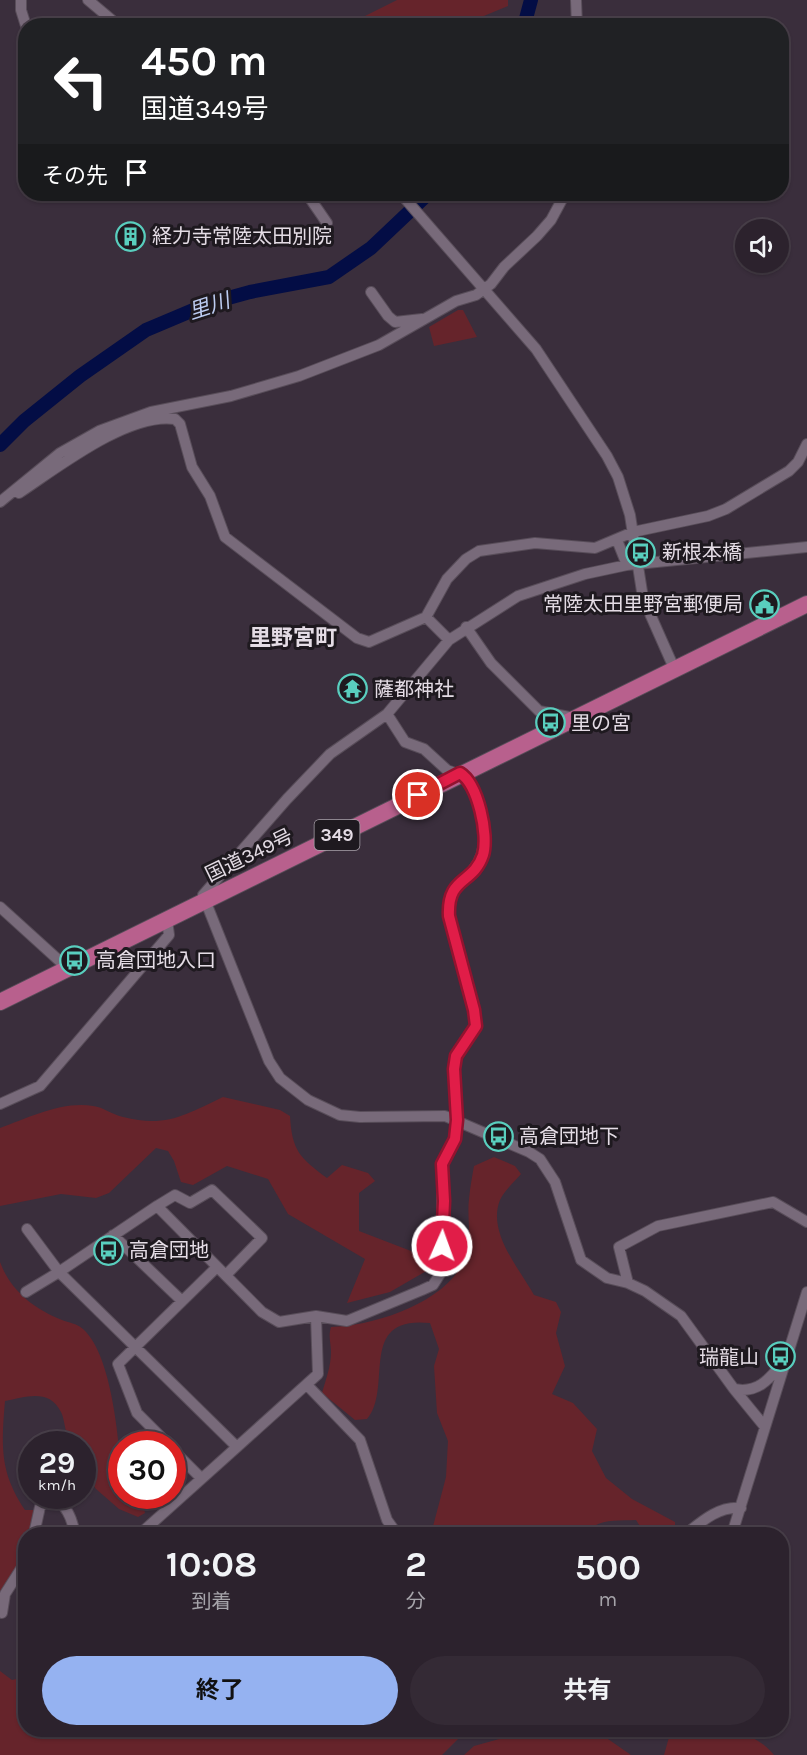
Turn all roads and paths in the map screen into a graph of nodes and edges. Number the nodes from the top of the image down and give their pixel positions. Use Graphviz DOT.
graph roads {
  1 [pos="21,0"];
  2 [pos="88,0"];
  3 [pos="576,0"];
  4 [pos="24,18"];
  5 [pos="109,18"];
  6 [pos="577,18"];
  7 [pos="313,201"];
  8 [pos="407,201"];
  9 [pos="561,201"];
  10 [pos="327,223"];
  11 [pos="482,288"];
  12 [pos="371,292"];
  13 [pos="425,319"];
  14 [pos="138,416"];
  15 [pos="167,417"];
  16 [pos="807,444"];
  17 [pos="23,482"];
  18 [pos="0,490"];
  19 [pos="0,503"];
  20 [pos="633,532"];
  21 [pos="617,540"];
  22 [pos="807,547"];
  23 [pos="632,565"];
  24 [pos="807,604"];
  25 [pos="426,617"];
  26 [pos="466,627"];
  27 [pos="448,640"];
  28 [pos="674,668"];
  29 [pos="387,714"];
  30 [pos="574,718"];
  31 [pos="460,773"];
  32 [pos="204,900"];
  33 [pos="0,907"];
  34 [pos="167,920"];
  35 [pos="65,970"];
  36 [pos="0,1002"];
  37 [pos="0,1104"];
  38 [pos="457,1120"];
  39 [pos="157,1206"];
  40 [pos="807,1222"];
  41 [pos="27,1228"];
  42 [pos="113,1235"];
  43 [pos="217,1267"];
  44 [pos="59,1272"];
  45 [pos="226,1275"];
  46 [pos="628,1283"];
  47 [pos="26,1292"];
  48 [pos="807,1292"];
  49 [pos="182,1301"];
  50 [pos="316,1316"];
  51 [pos="137,1346"];
  52 [pos="785,1360"];
  53 [pos="307,1385"];
  54 [pos="734,1389"];
  55 [pos="765,1427"];
  56 [pos="155,1431"];
  57 [pos="237,1447"];
  58 [pos="186,1463"];
  59 [pos="201,1478"];
  60 [pos="741,1508"];
  61 [pos="36,1527"];
  62 [pos="73,1527"];
  63 [pos="148,1527"];
  64 [pos="392,1527"];
  65 [pos="694,1527"];
  66 [pos="734,1527"];
  67 [pos="18,1574"];
  68 [pos="2,1613"];
  1 -- 4 [label="street"];
  2 -- 5 [label="street"];
  3 -- 6 [label="street"];
  7 -- 10 [label="street"];
  8 -- 11 [label="street"];
  9 -- 11 [label="street"];
  11 -- 13 [label="street"];
  11 -- 20 [label="street"];
  12 -- 13 [label="street"];
  13 -- 14 [label="street"];
  14 -- 15 [label="street"];
  14 -- 17 [label="street"];
  15 -- 19 [label="street"];
  15 -- 25 [label="street"];
  16 -- 20 [label="street"];
  17 -- 18 [label="street"];
  17 -- 19 [label="street"];
  20 -- 21 [label="street"];
  20 -- 23 [label="street"];
  21 -- 23 [label="street"];
  21 -- 25 [label="street"];
  22 -- 23 [label="street"];
  23 -- 26 [label="street"];
  23 -- 28 [label="street"];
  24 -- 28 [label="highway, 国道349号 / 349"];
  25 -- 27 [label="street"];
  26 -- 27 [label="street"];
  26 -- 30 [label="street"];
  27 -- 29 [label="street"];
  28 -- 30 [label="highway, 国道349号 / 349"];
  29 -- 31 [label="street"];
  29 -- 32 [label="street"];
  30 -- 31 [label="highway, 国道349号 / 349"];
  31 -- 32 [label="highway, 国道349号 / 349"];
  31 -- 38 [label="street"];
  32 -- 34 [label="highway, 国道349号 / 349"];
  32 -- 38 [label="street"];
  33 -- 35 [label="street"];
  34 -- 35 [label="highway, 国道349号 / 349"];
  34 -- 37 [label="street"];
  35 -- 36 [label="highway, 国道349号 / 349"];
  38 -- 46 [label="street"];
  38 -- 50 [label="street"];
  39 -- 42 [label="street"];
  39 -- 43 [label="street"];
  39 -- 45 [label="street"];
  40 -- 46 [label="street"];
  41 -- 44 [label="street"];
  42 -- 44 [label="street"];
  42 -- 49 [label="street"];
  43 -- 45 [label="street"];
  43 -- 49 [label="street"];
  44 -- 47 [label="street"];
  44 -- 51 [label="street"];
  45 -- 50 [label="street"];
  46 -- 54 [label="street"];
  48 -- 52 [label="street"];
  49 -- 51 [label="street"];
  50 -- 53 [label="street"];
  51 -- 56 [label="street"];
  51 -- 57 [label="street"];
  52 -- 54 [label="street"];
  52 -- 55 [label="street"];
  53 -- 57 [label="street"];
  53 -- 64 [label="street"];
  54 -- 55 [label="street"];
  55 -- 60 [label="street"];
  57 -- 59 [label="street"];
  58 -- 59 [label="street"];
  59 -- 63 [label="street"];
  60 -- 65 [label="street"];
  60 -- 66 [label="street"];
  61 -- 62 [label="street"];
  67 -- 68 [label="street"];
}
